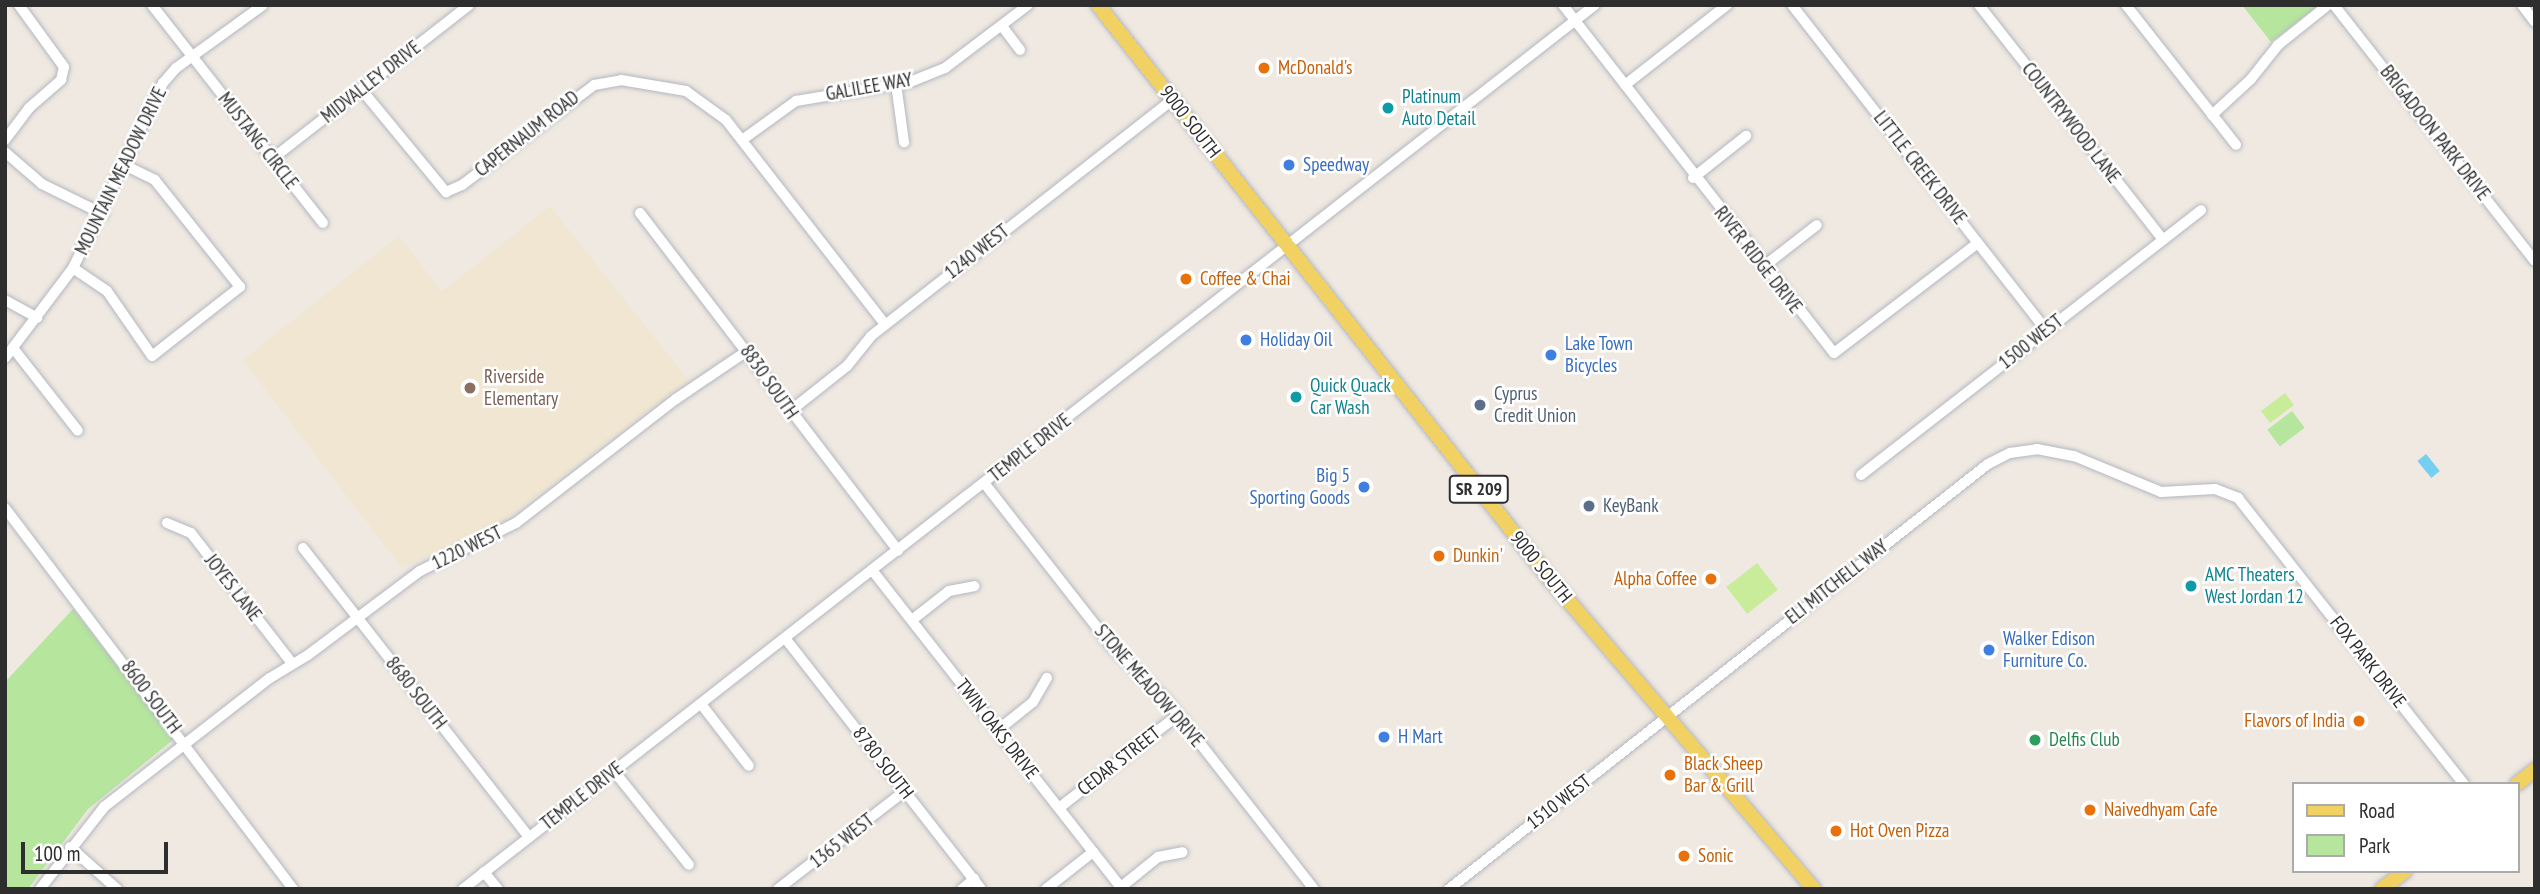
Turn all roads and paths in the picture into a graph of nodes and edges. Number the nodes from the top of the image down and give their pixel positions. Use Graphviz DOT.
graph roads {
  1 [pos="19,5"];
  2 [pos="152,5"];
  3 [pos="263,5"];
  4 [pos="469,5"];
  5 [pos="1028,5"];
  6 [pos="1098,5"];
  7 [pos="1563,5"];
  8 [pos="1595,5"];
  9 [pos="1727,5"];
  10 [pos="1792,5"];
  11 [pos="1979,5"];
  12 [pos="2126,5"];
  13 [pos="2328,5"];
  14 [pos="2334,5"];
  15 [pos="2522,5"];
  16 [pos="1575,21"];
  17 [pos="2535,22"];
  18 [pos="1002,26"];
  19 [pos="1020,50"];
  20 [pos="193,58"];
  21 [pos="896,85"];
  22 [pos="1625,85"];
  23 [pos="362,89"];
  24 [pos="1172,100"];
  25 [pos="2212,115"];
  26 [pos="1746,136"];
  27 [pos="5,140"];
  28 [pos="742,141"];
  29 [pos="904,142"];
  30 [pos="2236,145"];
  31 [pos="5,152"];
  32 [pos="272,159"];
  33 [pos="124,165"];
  34 [pos="1693,177"];
  35 [pos="2201,210"];
  36 [pos="640,213"];
  37 [pos="103,214"];
  38 [pos="323,223"];
  39 [pos="1816,225"];
  40 [pos="2164,240"];
  41 [pos="1978,243"];
  42 [pos="1288,245"];
  43 [pos="2535,261"];
  44 [pos="1763,267"];
  45 [pos="73,268"];
  46 [pos="5,300"];
  47 [pos="37,318"];
  48 [pos="886,324"];
  49 [pos="2046,330"];
  50 [pos="13,348"];
  51 [pos="747,351"];
  52 [pos="5,358"];
  53 [pos="789,412"];
  54 [pos="78,431"];
  55 [pos="2010,453"];
  56 [pos="1861,475"];
  57 [pos="985,484"];
  58 [pos="5,508"];
  59 [pos="167,523"];
  60 [pos="303,548"];
  61 [pos="898,551"];
  62 [pos="872,570"];
  63 [pos="975,586"];
  64 [pos="357,618"];
  65 [pos="912,620"];
  66 [pos="785,638"];
  67 [pos="292,663"];
  68 [pos="1047,678"];
  69 [pos="701,704"];
  70 [pos="1178,715"];
  71 [pos="1669,716"];
  72 [pos="998,730"];
  73 [pos="185,743"];
  74 [pos="749,766"];
  75 [pos="2535,770"];
  76 [pos="614,771"];
  77 [pos="2462,782"];
  78 [pos="2519,782"];
  79 [pos="905,791"];
  80 [pos="1059,808"];
  81 [pos="530,837"];
  82 [pos="70,847"];
  83 [pos="1093,852"];
  84 [pos="1183,852"];
  85 [pos="688,865"];
  86 [pos="484,872"];
  87 [pos="2402,873"];
  88 [pos="974,879"];
  89 [pos="1121,888"];
  90 [pos="40,889"];
  91 [pos="117,889"];
  92 [pos="293,889"];
  93 [pos="463,889"];
  94 [pos="498,889"];
  95 [pos="778,889"];
  96 [pos="962,889"];
  97 [pos="981,889"];
  98 [pos="1046,889"];
  99 [pos="1314,889"];
  100 [pos="1449,889"];
  101 [pos="1814,889"];
  102 [pos="2382,889"];
  1 -- 27 [label="street"];
  2 -- 20 [label="street, MUSTANG CIRCLE"];
  3 -- 20 [label="street, MOUNTAIN MEADOW DRIVE"];
  4 -- 23 [label="street, MIDVALLEY DRIVE"];
  5 -- 18 [label="street, GALILEE WAY"];
  6 -- 24 [label="main road, 9000 SOUTH / SR 209"];
  7 -- 16 [label="street, RIVER RIDGE DRIVE"];
  8 -- 16 [label="street, TEMPLE DRIVE"];
  9 -- 22 [label="street"];
  10 -- 41 [label="street, LITTLE CREEK DRIVE"];
  11 -- 40 [label="street, COUNTRYWOOD LANE"];
  12 -- 25 [label="street"];
  13 -- 25 [label="street"];
  14 -- 43 [label="street, BRIGADOON PARK DRIVE"];
  15 -- 17 [label="street"];
  16 -- 22 [label="street, RIVER RIDGE DRIVE"];
  16 -- 42 [label="street, TEMPLE DRIVE"];
  18 -- 19 [label="street"];
  18 -- 21 [label="street, GALILEE WAY"];
  20 -- 32 [label="street, MUSTANG CIRCLE"];
  20 -- 33 [label="street, MOUNTAIN MEADOW DRIVE"];
  21 -- 28 [label="street, GALILEE WAY"];
  21 -- 29 [label="street"];
  22 -- 34 [label="street, RIVER RIDGE DRIVE"];
  23 -- 28 [label="street, CAPERNAUM ROAD"];
  23 -- 32 [label="street, MIDVALLEY DRIVE"];
  24 -- 42 [label="main road, 9000 SOUTH / SR 209"];
  24 -- 48 [label="street, 1240 WEST"];
  25 -- 30 [label="street"];
  26 -- 34 [label="street"];
  28 -- 48 [label="street, CAPERNAUM ROAD"];
  31 -- 37 [label="street"];
  32 -- 38 [label="street, MUSTANG CIRCLE"];
  33 -- 37 [label="street, MOUNTAIN MEADOW DRIVE"];
  33 -- 45 [label="street"];
  34 -- 44 [label="street, RIVER RIDGE DRIVE"];
  35 -- 40 [label="street, 1500 WEST"];
  36 -- 51 [label="street, 8830 SOUTH"];
  37 -- 45 [label="street, MOUNTAIN MEADOW DRIVE"];
  39 -- 44 [label="street"];
  40 -- 49 [label="street, 1500 WEST"];
  41 -- 44 [label="street, RIVER RIDGE DRIVE"];
  41 -- 49 [label="street, LITTLE CREEK DRIVE"];
  42 -- 57 [label="street, TEMPLE DRIVE"];
  42 -- 71 [label="main road, 9000 SOUTH / SR 209"];
  45 -- 47 [label="street, MOUNTAIN MEADOW DRIVE"];
  46 -- 47 [label="street"];
  47 -- 50 [label="street, MOUNTAIN MEADOW DRIVE"];
  48 -- 53 [label="street, 1240 WEST"];
  49 -- 56 [label="street, 1500 WEST"];
  50 -- 52 [label="street, MOUNTAIN MEADOW DRIVE"];
  50 -- 54 [label="street"];
  51 -- 53 [label="street, 8830 SOUTH"];
  51 -- 64 [label="street, 1220 WEST"];
  53 -- 61 [label="street, 8830 SOUTH"];
  55 -- 71 [label="street, ELI MITCHELL WAY"];
  55 -- 77 [label="street, FOX PARK DRIVE"];
  57 -- 61 [label="street, TEMPLE DRIVE"];
  57 -- 70 [label="street, STONE MEADOW DRIVE"];
  58 -- 73 [label="street, 8600 SOUTH"];
  59 -- 67 [label="street, JOYES LANE"];
  60 -- 64 [label="street, 8680 SOUTH"];
  61 -- 62 [label="street, TEMPLE DRIVE"];
  62 -- 65 [label="street, TWIN OAKS DRIVE"];
  62 -- 66 [label="street, TEMPLE DRIVE"];
  63 -- 65 [label="street"];
  64 -- 67 [label="street, 1220 WEST"];
  64 -- 81 [label="street, 8680 SOUTH"];
  65 -- 72 [label="street, TWIN OAKS DRIVE"];
  66 -- 69 [label="street, TEMPLE DRIVE"];
  66 -- 79 [label="street, 8780 SOUTH"];
  67 -- 73 [label="street, 1220 WEST"];
  68 -- 72 [label="street"];
  69 -- 74 [label="street"];
  69 -- 76 [label="street, TEMPLE DRIVE"];
  70 -- 80 [label="street, CEDAR STREET"];
  70 -- 99 [label="street, STONE MEADOW DRIVE"];
  71 -- 100 [label="street, 1510 WEST"];
  71 -- 101 [label="main road, 9000 SOUTH / SR 209"];
  72 -- 80 [label="street, TWIN OAKS DRIVE"];
  73 -- 82 [label="street, 1220 WEST"];
  73 -- 92 [label="street, 8600 SOUTH"];
  75 -- 78 [label="main road"];
  76 -- 81 [label="street, TEMPLE DRIVE"];
  76 -- 85 [label="street"];
  79 -- 88 [label="street, 8780 SOUTH"];
  79 -- 95 [label="street, 1365 WEST"];
  80 -- 83 [label="street, TWIN OAKS DRIVE"];
  81 -- 86 [label="street, TEMPLE DRIVE"];
  82 -- 90 [label="street, 1220 WEST"];
  82 -- 91 [label="street"];
  83 -- 89 [label="street, TWIN OAKS DRIVE"];
  83 -- 98 [label="street"];
  84 -- 89 [label="street"];
  86 -- 93 [label="street, TEMPLE DRIVE"];
  86 -- 94 [label="street"];
  87 -- 102 [label="main road"];
  88 -- 96 [label="street"];
  88 -- 97 [label="street, 8780 SOUTH"];
}
